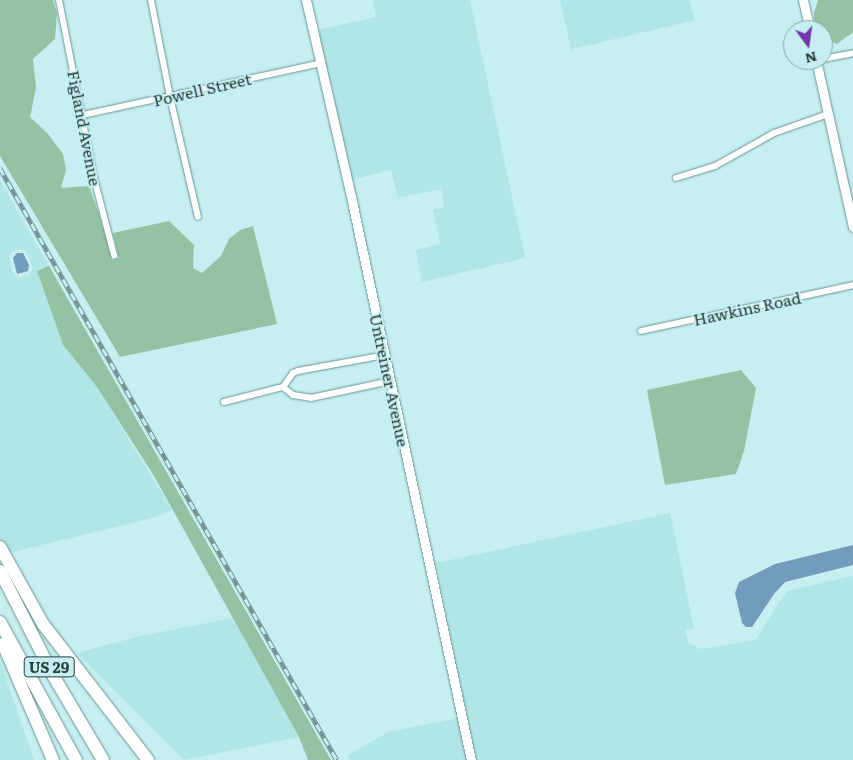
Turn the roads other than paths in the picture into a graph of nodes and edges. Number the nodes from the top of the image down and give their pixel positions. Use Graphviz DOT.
graph roads {
  1 [pos="59,0"];
  2 [pos="151,0"];
  3 [pos="306,0"];
  4 [pos="804,0"];
  5 [pos="808,20"];
  6 [pos="853,53"];
  7 [pos="833,57"];
  8 [pos="321,63"];
  9 [pos="819,70"];
  10 [pos="170,97"];
  11 [pos="828,114"];
  12 [pos="83,115"];
  13 [pos="676,178"];
  14 [pos="198,217"];
  15 [pos="853,227"];
  16 [pos="114,255"];
  17 [pos="853,285"];
  18 [pos="641,330"];
  19 [pos="384,354"];
  20 [pos="390,381"];
  21 [pos="283,388"];
  22 [pos="224,402"];
  23 [pos="0,547"];
  24 [pos="0,571"];
  25 [pos="0,622"];
  26 [pos="0,637"];
  27 [pos="53,760"];
  28 [pos="76,760"];
  29 [pos="103,760"];
  30 [pos="148,760"];
  31 [pos="471,760"];
  1 -- 12 [label="street, Figland Avenue"];
  2 -- 10 [label="street"];
  3 -- 8 [label="street, Untreiner Avenue"];
  4 -- 5 [label="street"];
  6 -- 7 [label="street"];
  8 -- 10 [label="street, Powell Street"];
  8 -- 19 [label="street, Untreiner Avenue"];
  9 -- 11 [label="street"];
  10 -- 12 [label="street, Powell Street"];
  10 -- 14 [label="street"];
  11 -- 13 [label="street"];
  11 -- 15 [label="street"];
  12 -- 16 [label="street, Figland Avenue"];
  17 -- 18 [label="street, Hawkins Road"];
  19 -- 20 [label="street, Untreiner Avenue"];
  19 -- 21 [label="street"];
  20 -- 21 [label="street"];
  20 -- 31 [label="street, Untreiner Avenue"];
  21 -- 22 [label="street"];
  23 -- 30 [label="highway"];
  24 -- 29 [label="highway, US 29"];
  25 -- 28 [label="highway, US 29"];
  26 -- 27 [label="highway"];
}
